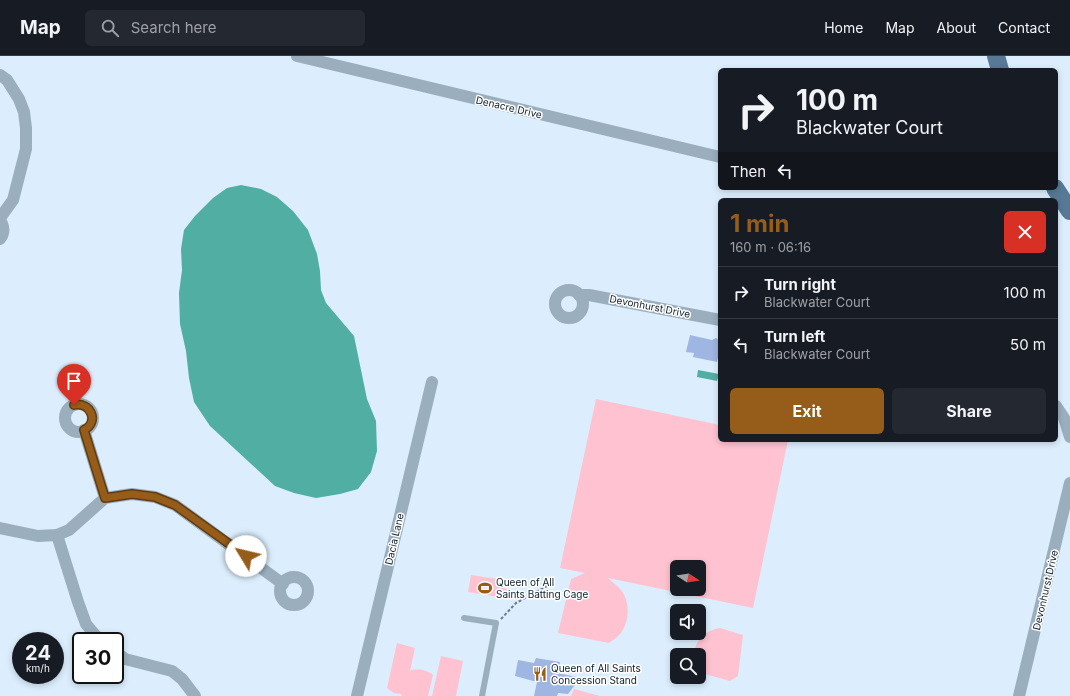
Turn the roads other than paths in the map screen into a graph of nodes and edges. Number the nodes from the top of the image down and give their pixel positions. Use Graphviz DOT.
graph roads {
  1 [pos="297,56"];
  2 [pos="996,56"];
  3 [pos="999,68"];
  4 [pos="0,75"];
  5 [pos="718,157"];
  6 [pos="1056,190"];
  7 [pos="1070,211"];
  8 [pos="0,219"];
  9 [pos="0,239"];
  10 [pos="579,295"];
  11 [pos="718,320"];
  12 [pos="432,382"];
  13 [pos="1058,409"];
  14 [pos="84,430"];
  15 [pos="1070,437"];
  16 [pos="1070,483"];
  17 [pos="105,498"];
  18 [pos="0,528"];
  19 [pos="57,534"];
  20 [pos="283,584"];
  21 [pos="464,618"];
  22 [pos="93,632"];
  23 [pos="124,658"];
  24 [pos="195,696"];
  25 [pos="356,696"];
  26 [pos="482,696"];
  27 [pos="1019,696"];
  1 -- 5 [label="street, Denacre Drive"];
  2 -- 3 [label="main road"];
  4 -- 8 [label="street"];
  6 -- 7 [label="main road"];
  8 -- 9 [label="street"];
  10 -- 11 [label="street, Devonhurst Drive"];
  12 -- 25 [label="street, Dacia Lane"];
  13 -- 15 [label="street"];
  14 -- 17 [label="street"];
  16 -- 27 [label="street, Devonhurst Drive"];
  17 -- 19 [label="street"];
  17 -- 20 [label="street"];
  18 -- 19 [label="street"];
  19 -- 22 [label="street"];
  21 -- 26 [label="lane"];
  23 -- 24 [label="street"];
}
